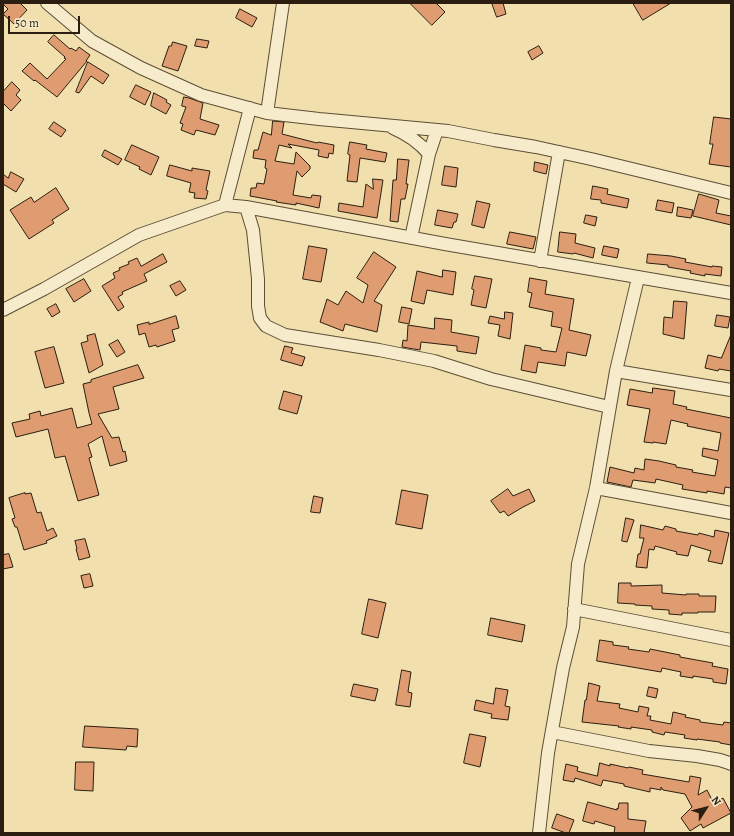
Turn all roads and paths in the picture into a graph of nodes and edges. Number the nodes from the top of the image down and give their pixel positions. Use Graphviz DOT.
graph roads {
  1 [pos="47,3"];
  2 [pos="283,3"];
  3 [pos="250,108"];
  4 [pos="268,113"];
  5 [pos="380,124"];
  6 [pos="437,130"];
  7 [pos="559,152"];
  8 [pos="429,154"];
  9 [pos="731,193"];
  10 [pos="225,205"];
  11 [pos="246,207"];
  12 [pos="411,238"];
  13 [pos="540,261"];
  14 [pos="638,278"];
  15 [pos="731,293"];
  16 [pos="3,310"];
  17 [pos="616,371"];
  18 [pos="731,390"];
  19 [pos="610,407"];
  20 [pos="596,488"];
  21 [pos="731,513"];
  22 [pos="574,609"];
  23 [pos="731,640"];
  24 [pos="552,732"];
  25 [pos="731,764"];
  26 [pos="539,833"];
  1 -- 3 [label="street"];
  2 -- 4 [label="street"];
  3 -- 4 [label="street"];
  3 -- 10 [label="street"];
  4 -- 5 [label="street"];
  5 -- 6 [label="street"];
  5 -- 8 [label="street"];
  6 -- 7 [label="street"];
  6 -- 8 [label="street"];
  7 -- 9 [label="street"];
  7 -- 13 [label="street"];
  8 -- 12 [label="street"];
  10 -- 11 [label="street"];
  10 -- 16 [label="street"];
  11 -- 12 [label="street"];
  11 -- 19 [label="street"];
  12 -- 13 [label="street"];
  13 -- 14 [label="street"];
  14 -- 15 [label="street"];
  14 -- 17 [label="street"];
  17 -- 18 [label="street"];
  17 -- 19 [label="street"];
  19 -- 20 [label="street"];
  20 -- 21 [label="street"];
  20 -- 22 [label="street"];
  22 -- 23 [label="street"];
  22 -- 24 [label="street"];
  24 -- 25 [label="street"];
  24 -- 26 [label="street"];
}
